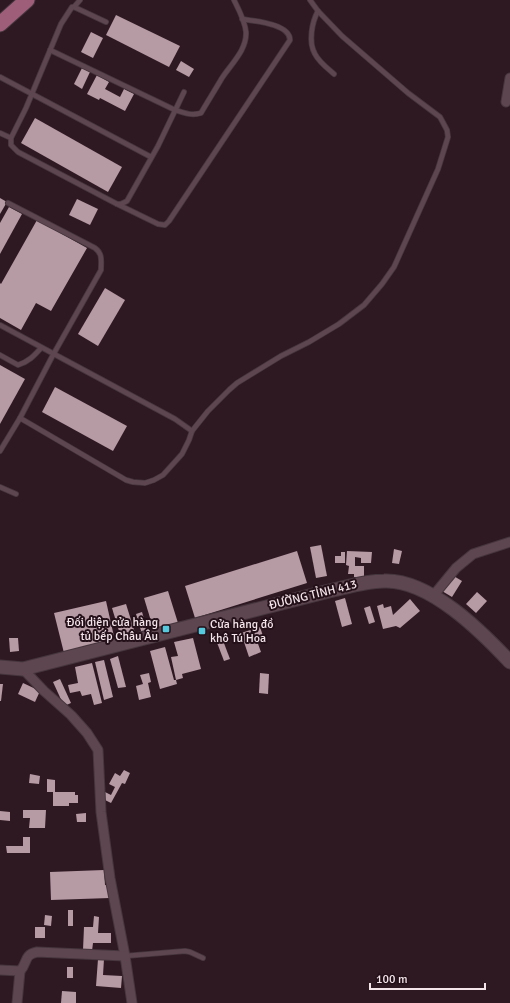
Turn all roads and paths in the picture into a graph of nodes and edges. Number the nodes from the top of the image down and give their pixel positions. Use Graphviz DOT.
graph roads {
  1 [pos="80,0"];
  2 [pos="234,0"];
  3 [pos="310,0"];
  4 [pos="19,2"];
  5 [pos="74,7"];
  6 [pos="318,11"];
  7 [pos="242,19"];
  8 [pos="106,22"];
  9 [pos="0,24"];
  10 [pos="50,50"];
  11 [pos="334,74"];
  12 [pos="0,77"];
  13 [pos="510,78"];
  14 [pos="184,92"];
  15 [pos="32,95"];
  16 [pos="506,102"];
  17 [pos="175,110"];
  18 [pos="0,133"];
  19 [pos="11,138"];
  20 [pos="152,157"];
  21 [pos="8,203"];
  22 [pos="116,204"];
  23 [pos="0,325"];
  24 [pos="41,348"];
  25 [pos="0,355"];
  26 [pos="53,355"];
  27 [pos="20,418"];
  28 [pos="192,431"];
  29 [pos="0,451"];
  30 [pos="0,487"];
  31 [pos="16,494"];
  32 [pos="510,542"];
  33 [pos="433,596"];
  34 [pos="510,662"];
  35 [pos="0,667"];
  36 [pos="23,669"];
  37 [pos="125,956"];
  38 [pos="203,958"];
  39 [pos="0,970"];
  40 [pos="19,971"];
  41 [pos="17,1003"];
  42 [pos="132,1003"];
  1 -- 5 [label="lane"];
  2 -- 7 [label="lane"];
  3 -- 6 [label="lane"];
  4 -- 9 [label="main road"];
  5 -- 8 [label="lane"];
  5 -- 10 [label="lane"];
  6 -- 11 [label="lane"];
  6 -- 28 [label="lane"];
  7 -- 17 [label="lane"];
  7 -- 22 [label="lane"];
  10 -- 15 [label="lane"];
  10 -- 17 [label="lane"];
  12 -- 15 [label="lane"];
  13 -- 16 [label="street"];
  14 -- 17 [label="lane"];
  15 -- 19 [label="lane"];
  15 -- 20 [label="lane"];
  17 -- 20 [label="lane"];
  18 -- 19 [label="lane"];
  19 -- 22 [label="lane"];
  20 -- 22 [label="lane"];
  21 -- 26 [label="lane"];
  23 -- 24 [label="lane"];
  24 -- 25 [label="lane"];
  24 -- 26 [label="lane"];
  26 -- 27 [label="lane"];
  26 -- 28 [label="lane"];
  27 -- 28 [label="lane"];
  27 -- 29 [label="lane"];
  30 -- 31 [label="lane"];
  32 -- 33 [label="street"];
  33 -- 34 [label="main road, ĐƯỜNG TỈNH 413"];
  33 -- 36 [label="main road, ĐƯỜNG TỈNH 413"];
  35 -- 36 [label="main road, ĐƯỜNG TỈNH 413"];
  36 -- 37 [label="street"];
  37 -- 38 [label="lane"];
  37 -- 40 [label="street"];
  37 -- 42 [label="street"];
  39 -- 40 [label="street"];
  40 -- 41 [label="street"];
}
